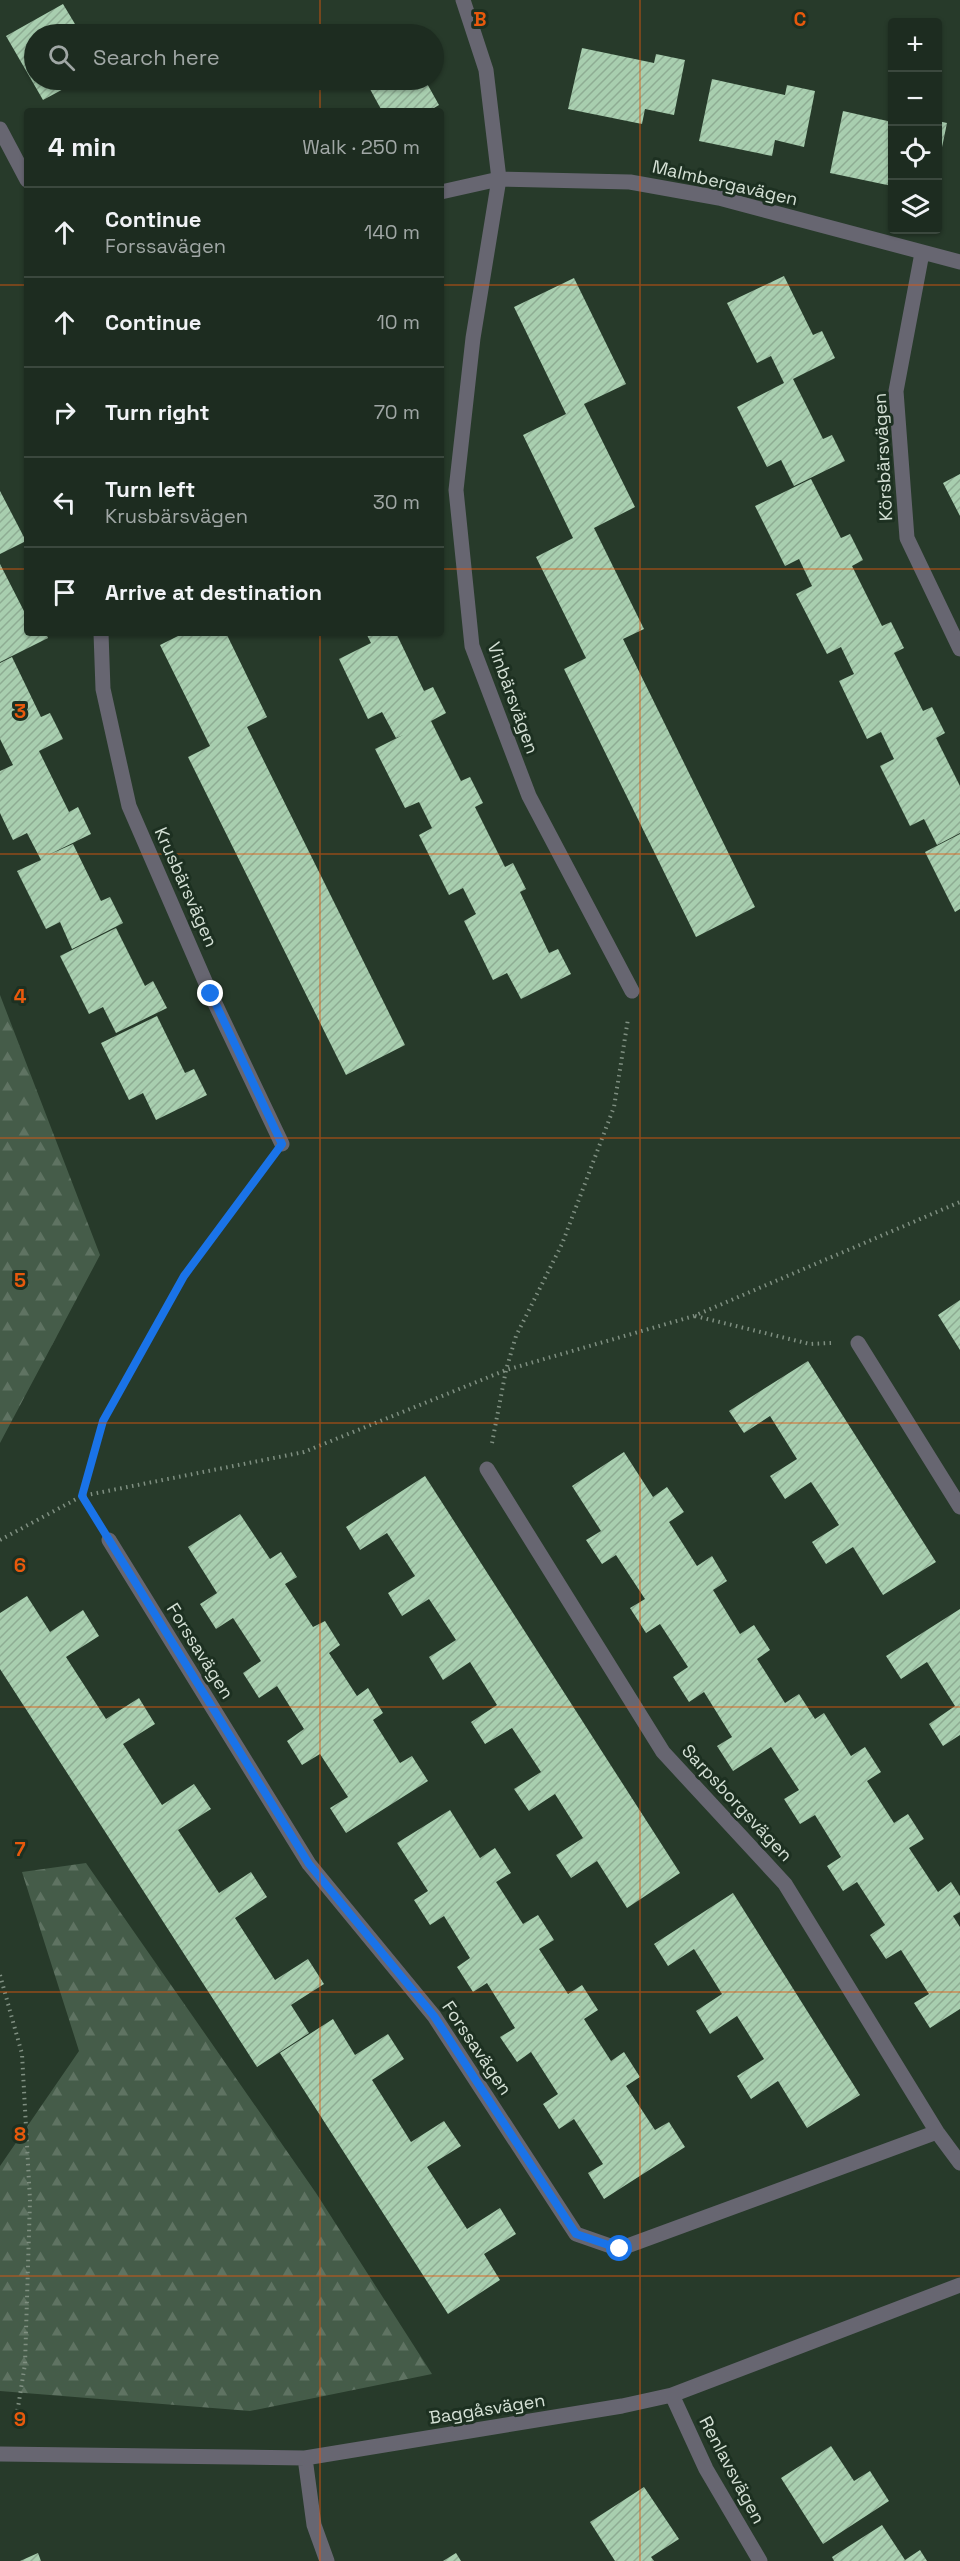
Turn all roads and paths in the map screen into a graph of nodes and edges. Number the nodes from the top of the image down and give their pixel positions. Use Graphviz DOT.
graph roads {
  1 [pos="463,0"];
  2 [pos="0,129"];
  3 [pos="24,174"];
  4 [pos="499,179"];
  5 [pos="444,191"];
  6 [pos="922,253"];
  7 [pos="960,262"];
  8 [pos="101,636"];
  9 [pos="960,649"];
  10 [pos="632,991"];
  11 [pos="282,1144"];
  12 [pos="960,1202"];
  13 [pos="694,1316"];
  14 [pos="858,1343"];
  15 [pos="506,1370"];
  16 [pos="487,1469"];
  17 [pos="82,1496"];
  18 [pos="960,1507"];
  19 [pos="0,1540"];
  20 [pos="109,1540"];
  21 [pos="0,1975"];
  22 [pos="937,2132"];
  23 [pos="960,2163"];
  24 [pos="960,2285"];
  25 [pos="672,2395"];
  26 [pos="5,2454"];
  27 [pos="305,2458"];
  28 [pos="327,2561"];
  29 [pos="760,2561"];
  1 -- 4 [label="street, Vinbärsvägen"];
  2 -- 3 [label="street"];
  4 -- 5 [label="street, Malmbergavägen"];
  4 -- 6 [label="street, Malmbergavägen"];
  4 -- 10 [label="street, Vinbärsvägen"];
  6 -- 7 [label="street, Malmbergavägen"];
  6 -- 9 [label="street, Körsbärsvägen"];
  8 -- 11 [label="street, Krusbärsvägen"];
  10 -- 15 [label="path"];
  11 -- 17 [label="path"];
  12 -- 13 [label="path"];
  13 -- 14 [label="path"];
  13 -- 15 [label="path"];
  14 -- 18 [label="street"];
  15 -- 16 [label="path"];
  15 -- 17 [label="path"];
  16 -- 22 [label="street, Sarpsborgsvägen"];
  17 -- 19 [label="path"];
  17 -- 20 [label="path"];
  20 -- 22 [label="street, Forssavägen"];
  21 -- 26 [label="path"];
  22 -- 23 [label="street, Sarpsborgsvägen"];
  24 -- 25 [label="street, Baggåsvägen"];
  25 -- 27 [label="street, Baggåsvägen"];
  25 -- 29 [label="street, Renlavsvägen"];
  26 -- 27 [label="street, Baggåsvägen"];
  27 -- 28 [label="street"];
}
